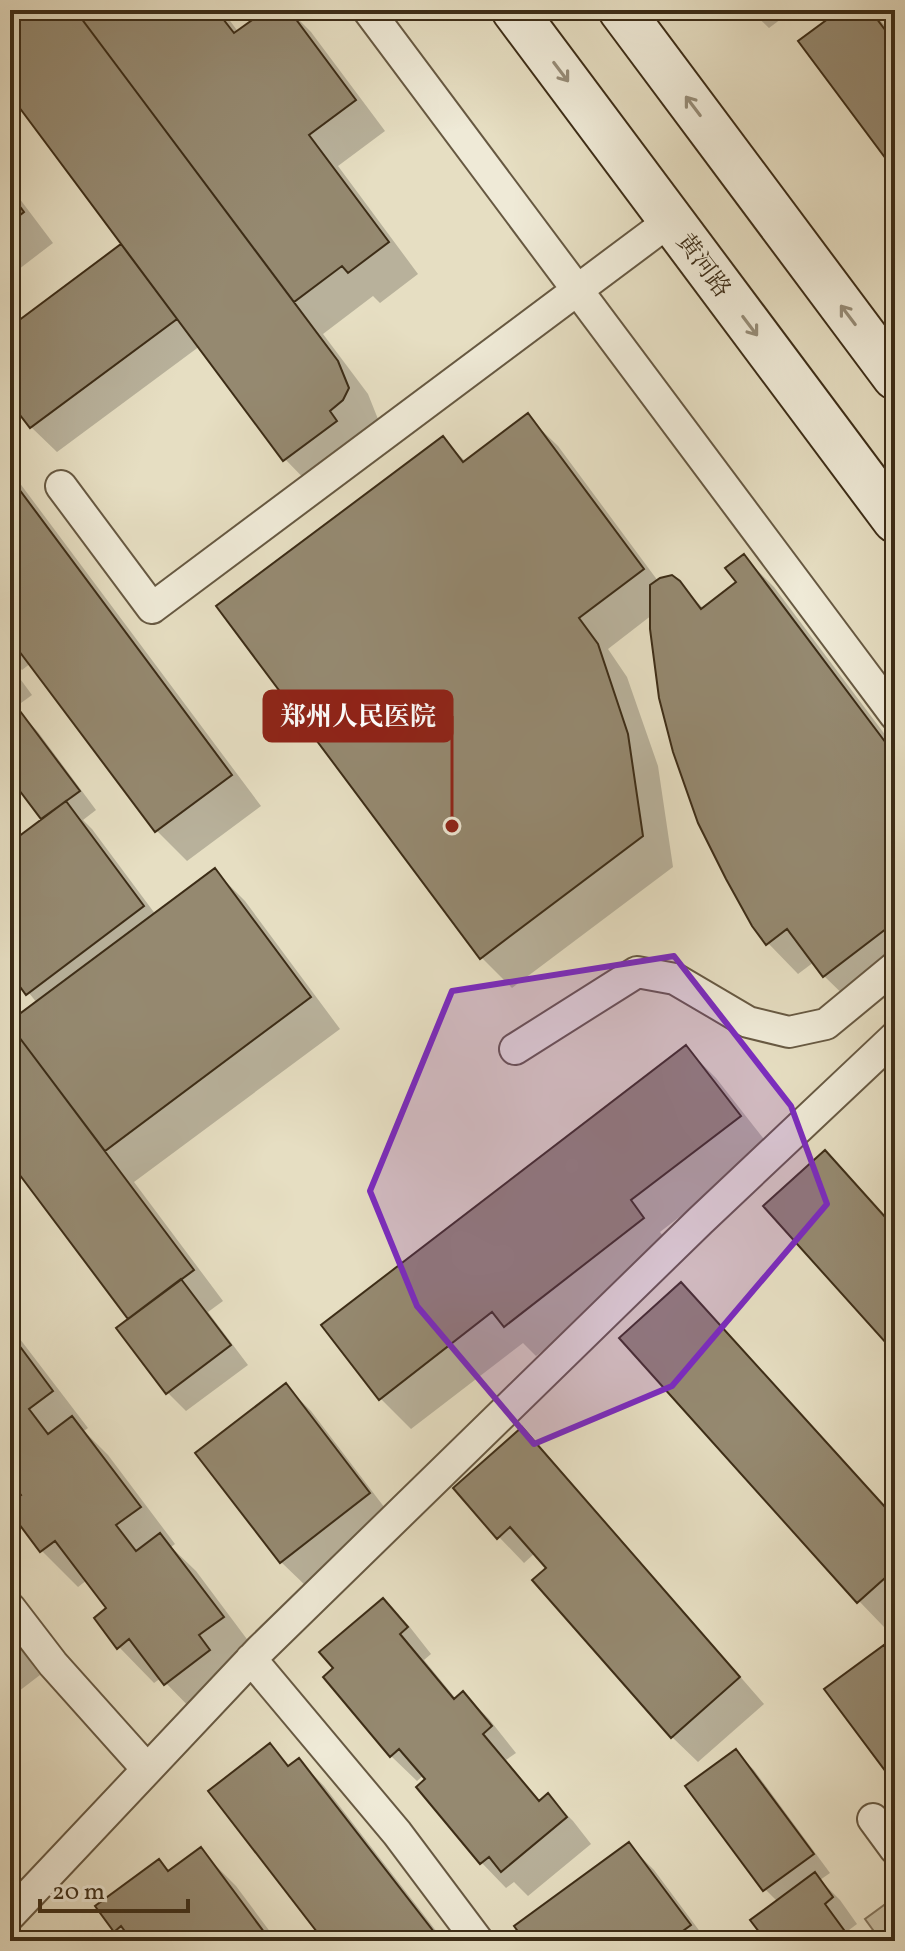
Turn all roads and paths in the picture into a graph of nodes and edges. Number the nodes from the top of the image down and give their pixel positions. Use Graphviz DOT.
graph roads {
  1 [pos="368,10"];
  2 [pos="514,10"];
  3 [pos="621,10"];
  4 [pos="671,220"];
  5 [pos="578,290"];
  6 [pos="895,377"];
  7 [pos="61,486"];
  8 [pos="895,520"];
  9 [pos="895,715"];
  10 [pos="895,967"];
  11 [pos="895,1037"];
  12 [pos="515,1049"];
  13 [pos="10,1608"];
  14 [pos="251,1659"];
  15 [pos="147,1769"];
  16 [pos="873,1819"];
  17 [pos="895,1849"];
  18 [pos="10,1915"];
  19 [pos="478,1941"];
  1 -- 5 [label="lane"];
  2 -- 4 [label="main road, 黄河路, one-way"];
  6 -- 3 [label="main road, one-way"];
  4 -- 5 [label="lane"];
  4 -- 8 [label="main road, 黄河路, one-way"];
  5 -- 7 [label="lane"];
  5 -- 9 [label="lane"];
  10 -- 12 [label="lane"];
  11 -- 14 [label="lane"];
  13 -- 15 [label="lane"];
  14 -- 15 [label="lane"];
  14 -- 19 [label="lane"];
  15 -- 18 [label="lane"];
  16 -- 17 [label="lane"];
}
